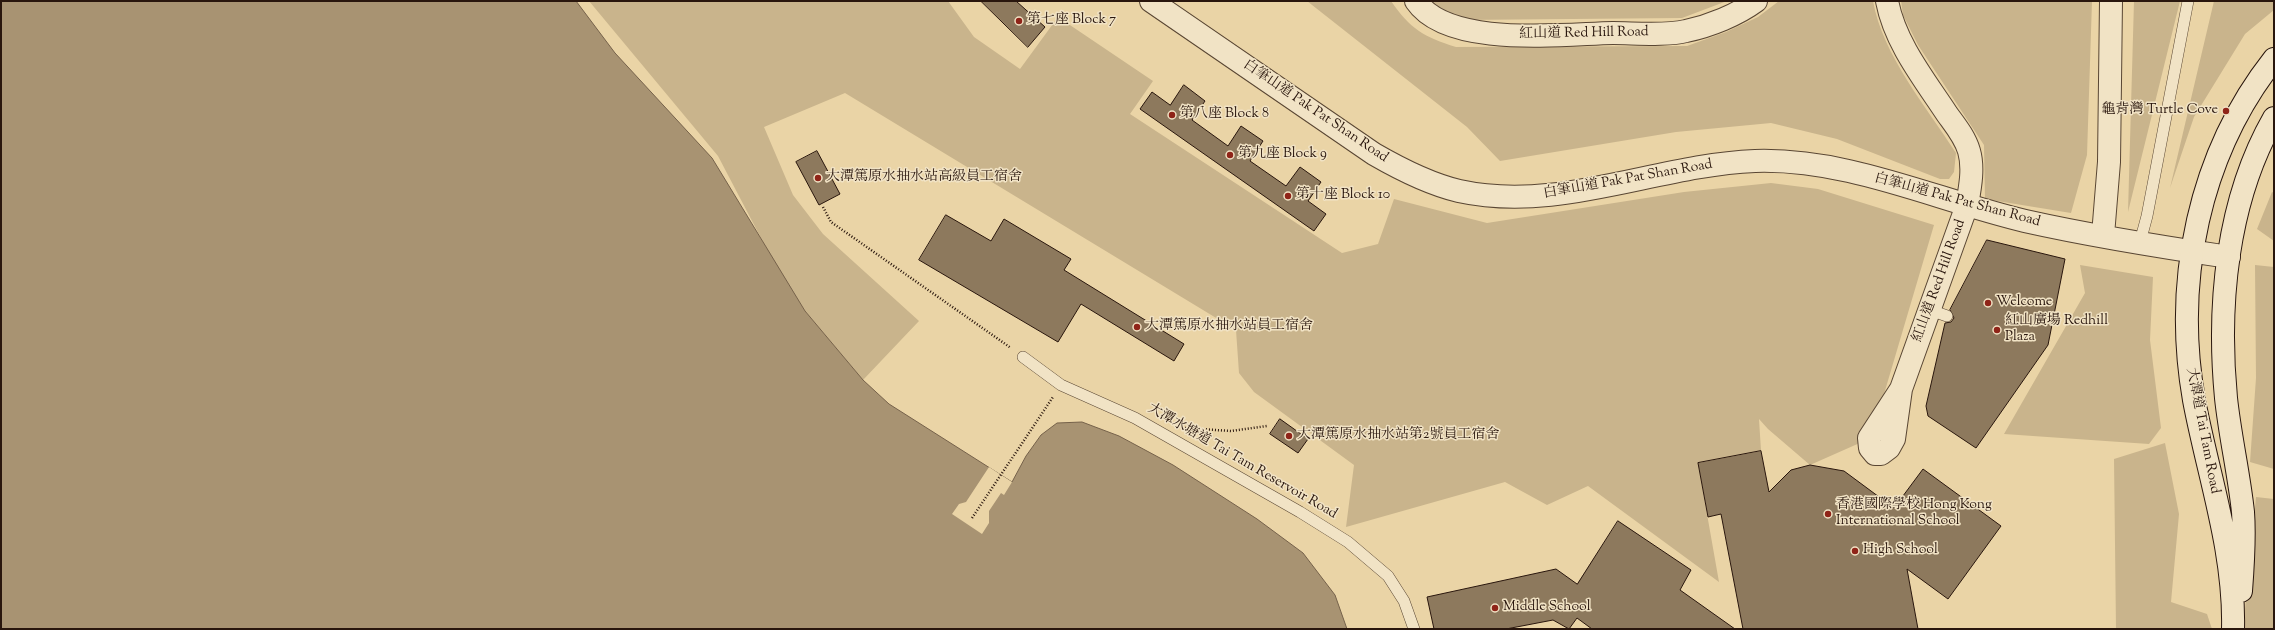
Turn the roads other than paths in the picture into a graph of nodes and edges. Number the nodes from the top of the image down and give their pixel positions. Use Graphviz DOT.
graph roads {
  1 [pos="1151,1"];
  2 [pos="1416,1"];
  3 [pos="1756,1"];
  4 [pos="1887,1"];
  5 [pos="2111,1"];
  6 [pos="2188,1"];
  7 [pos="2274,59"];
  8 [pos="2274,118"];
  9 [pos="1967,205"];
  10 [pos="2103,235"];
  11 [pos="2140,242"];
  12 [pos="2192,251"];
  13 [pos="2229,257"];
  14 [pos="1023,357"];
  15 [pos="1902,389"];
  16 [pos="1414,629"];
  17 [pos="2234,629"];
  1 -- 9 [label="street, 白筆山道 Pak Pat Shan Road"];
  2 -- 3 [label="street, 紅山道 Red Hill Road"];
  4 -- 9 [label="street, 紅山道 Red Hill Road"];
  5 -- 10 [label="street"];
  6 -- 11 [label="lane"];
  7 -- 12 [label="street, 大潭道 Tai Tam Road"];
  8 -- 13 [label="street, 大潭道 Tai Tam Road"];
  9 -- 10 [label="street, 白筆山道 Pak Pat Shan Road"];
  9 -- 15 [label="street, 紅山道 Red Hill Road"];
  10 -- 11 [label="street, 白筆山道 Pak Pat Shan Road"];
  11 -- 12 [label="street, 白筆山道 Pak Pat Shan Road"];
  12 -- 13 [label="street, 白筆山道 Pak Pat Shan Road"];
  12 -- 17 [label="street, 大潭道 Tai Tam Road"];
  13 -- 17 [label="street, 大潭道 Tai Tam Road"];
  14 -- 16 [label="lane, 大潭水塘道 Tai Tam Reservoir Road"];
}
